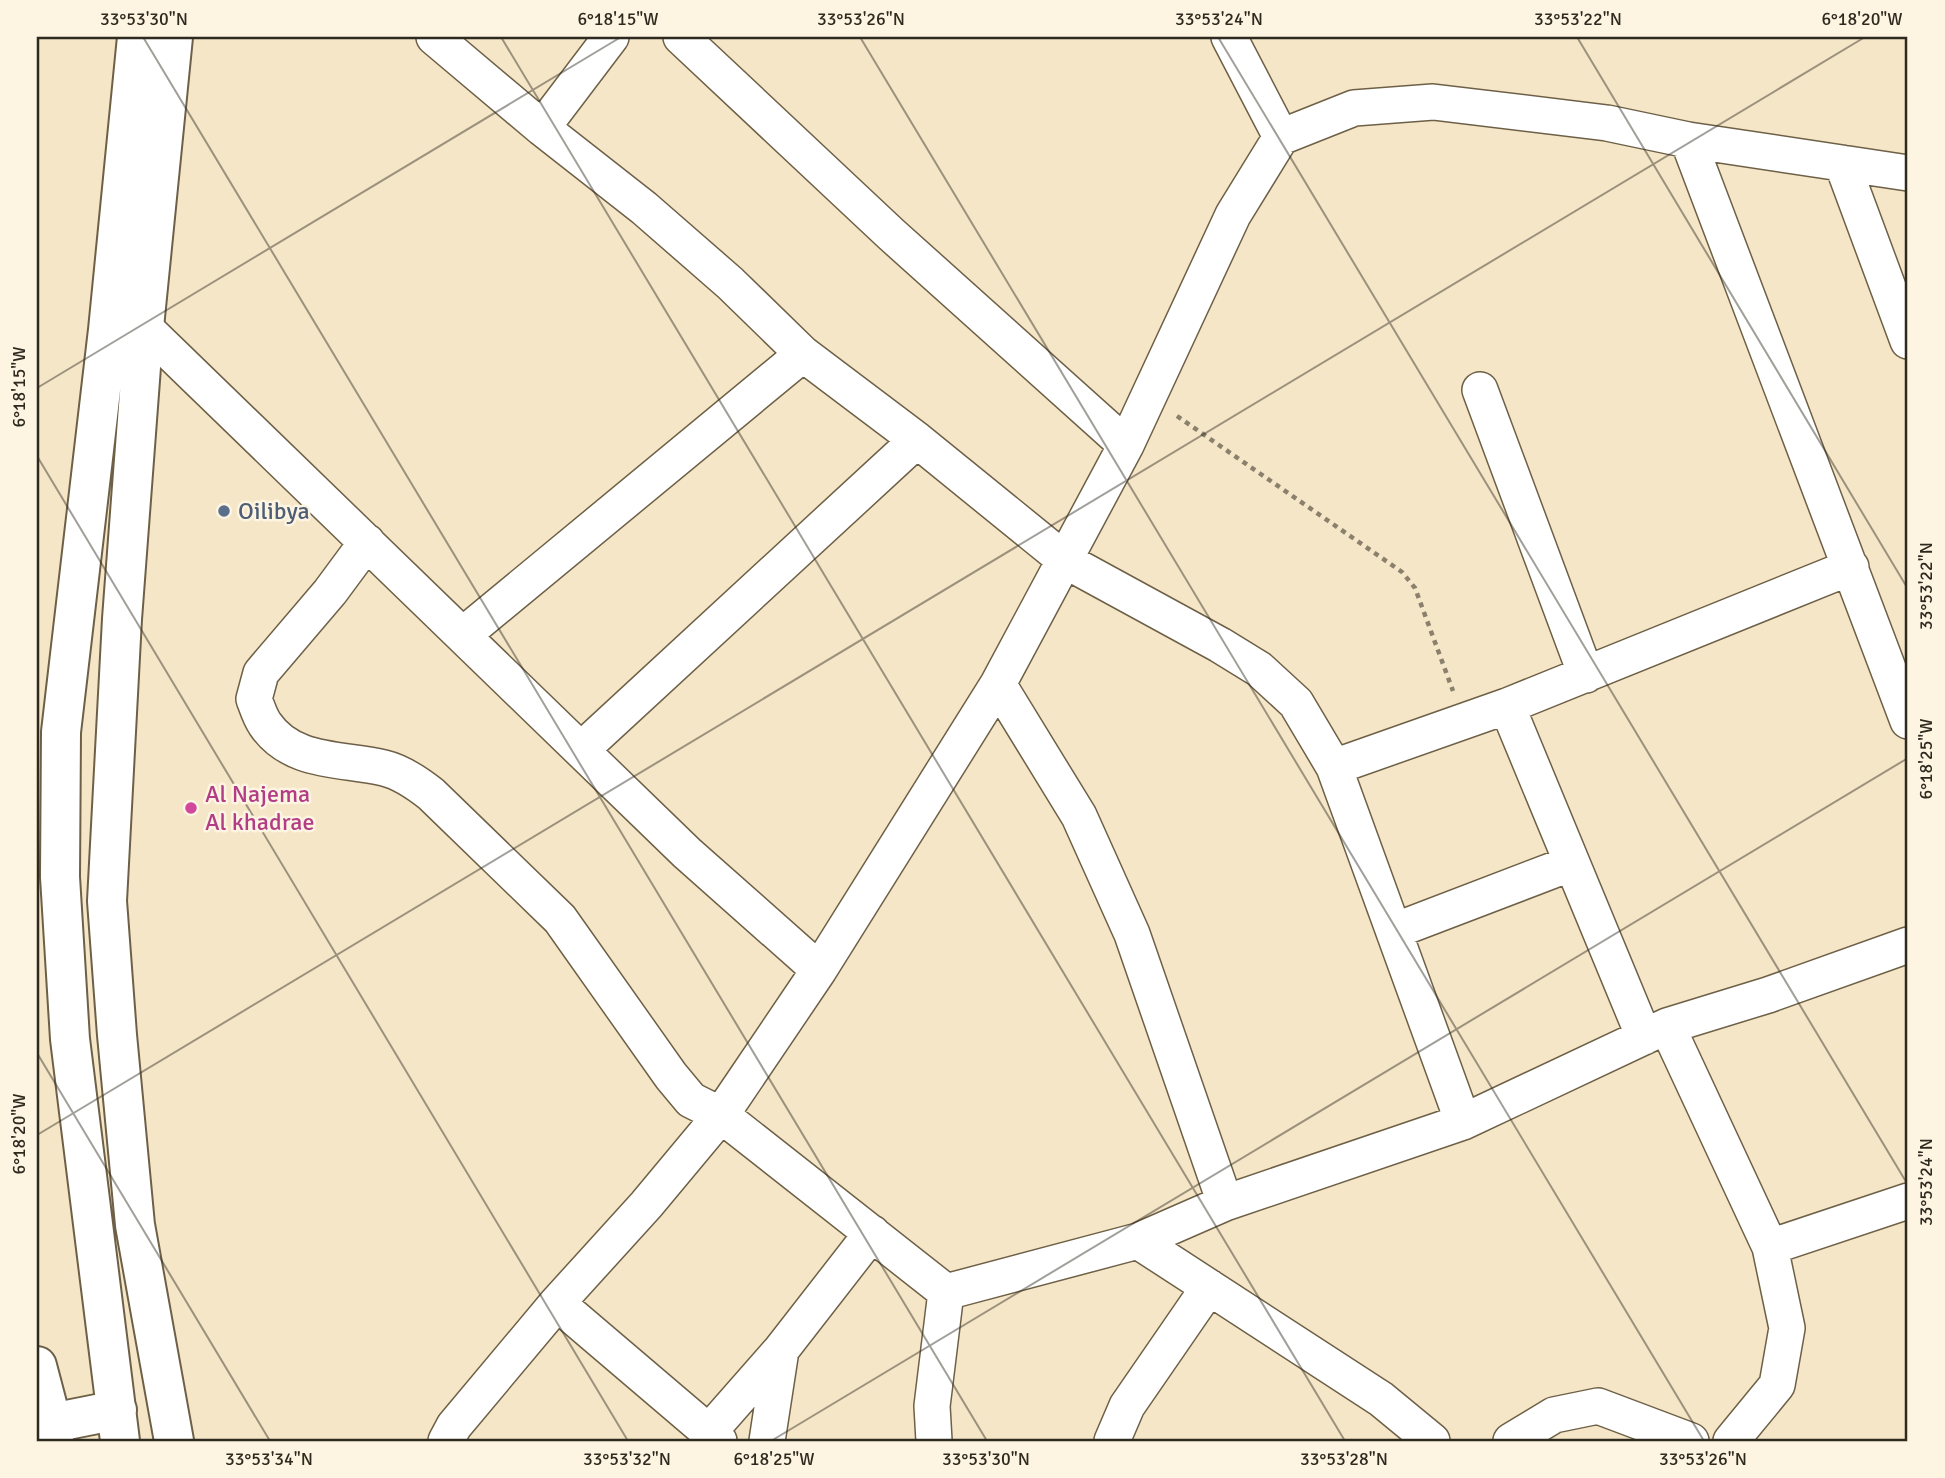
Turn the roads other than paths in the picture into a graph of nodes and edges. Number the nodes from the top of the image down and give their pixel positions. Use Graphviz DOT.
graph roads {
  1 [pos="137,37"];
  2 [pos="173,37"];
  3 [pos="434,37"];
  4 [pos="611,37"];
  5 [pos="681,37"];
  6 [pos="1229,37"];
  7 [pos="542,128"];
  8 [pos="1281,137"];
  9 [pos="1688,140"];
  10 [pos="1842,163"];
  11 [pos="1908,173"];
  12 [pos="144,327"];
  13 [pos="1908,341"];
  14 [pos="803,354"];
  15 [pos="1480,390"];
  16 [pos="917,440"];
  17 [pos="1126,445"];
  18 [pos="367,542"];
  19 [pos="1066,561"];
  20 [pos="1851,566"];
  21 [pos="463,635"];
  22 [pos="1586,676"];
  23 [pos="998,684"];
  24 [pos="1507,706"];
  25 [pos="1908,721"];
  26 [pos="581,750"];
  27 [pos="1334,767"];
  28 [pos="1572,863"];
  29 [pos="1394,931"];
  30 [pos="1908,945"];
  31 [pos="819,970"];
  32 [pos="1656,1032"];
  33 [pos="721,1115"];
  34 [pos="1463,1122"];
  35 [pos="1908,1201"];
  36 [pos="1225,1203"];
  37 [pos="872,1233"];
  38 [pos="1138,1241"];
  39 [pos="1770,1247"];
  40 [pos="1209,1287"];
  41 [pos="946,1292"];
  42 [pos="558,1303"];
  43 [pos="781,1350"];
  44 [pos="37,1366"];
  45 [pos="119,1426"];
  46 [pos="53,1432"];
  47 [pos="457,1436"];
  48 [pos="713,1437"];
  49 [pos="174,1441"];
  50 [pos="767,1441"];
  51 [pos="934,1441"];
  52 [pos="1112,1441"];
  53 [pos="1432,1441"];
  54 [pos="1511,1441"];
  55 [pos="1691,1441"];
  56 [pos="1731,1441"];
  1 -- 45 [label="main road"];
  2 -- 12 [label="main road"];
  3 -- 7 [label="street"];
  4 -- 7 [label="street"];
  5 -- 17 [label="street"];
  6 -- 8 [label="street"];
  7 -- 14 [label="street"];
  8 -- 9 [label="street"];
  8 -- 17 [label="street"];
  9 -- 10 [label="street"];
  9 -- 20 [label="street"];
  10 -- 11 [label="street"];
  10 -- 13 [label="street"];
  12 -- 18 [label="street"];
  12 -- 49 [label="main road"];
  14 -- 16 [label="street"];
  14 -- 21 [label="street"];
  15 -- 22 [label="street"];
  16 -- 19 [label="street"];
  16 -- 26 [label="street"];
  17 -- 19 [label="street"];
  18 -- 21 [label="street"];
  18 -- 33 [label="street"];
  19 -- 23 [label="street"];
  19 -- 27 [label="street"];
  20 -- 22 [label="street"];
  20 -- 25 [label="street"];
  21 -- 26 [label="street"];
  22 -- 24 [label="street"];
  23 -- 31 [label="street"];
  23 -- 36 [label="street"];
  24 -- 27 [label="street"];
  24 -- 28 [label="street"];
  26 -- 31 [label="street"];
  27 -- 29 [label="street"];
  28 -- 29 [label="street"];
  28 -- 32 [label="street"];
  29 -- 34 [label="street"];
  30 -- 32 [label="street"];
  31 -- 33 [label="street"];
  32 -- 34 [label="street"];
  32 -- 39 [label="street"];
  33 -- 37 [label="street"];
  33 -- 42 [label="street"];
  34 -- 36 [label="street"];
  35 -- 39 [label="street"];
  36 -- 38 [label="street"];
  37 -- 41 [label="street"];
  37 -- 43 [label="street"];
  38 -- 40 [label="street"];
  38 -- 41 [label="street"];
  39 -- 56 [label="street"];
  40 -- 52 [label="street"];
  40 -- 53 [label="street"];
  41 -- 51 [label="street"];
  42 -- 47 [label="street"];
  42 -- 48 [label="street"];
  43 -- 48 [label="street"];
  43 -- 50 [label="street"];
  44 -- 46 [label="main road"];
  45 -- 46 [label="main road"];
  54 -- 55 [label="street"];
}
